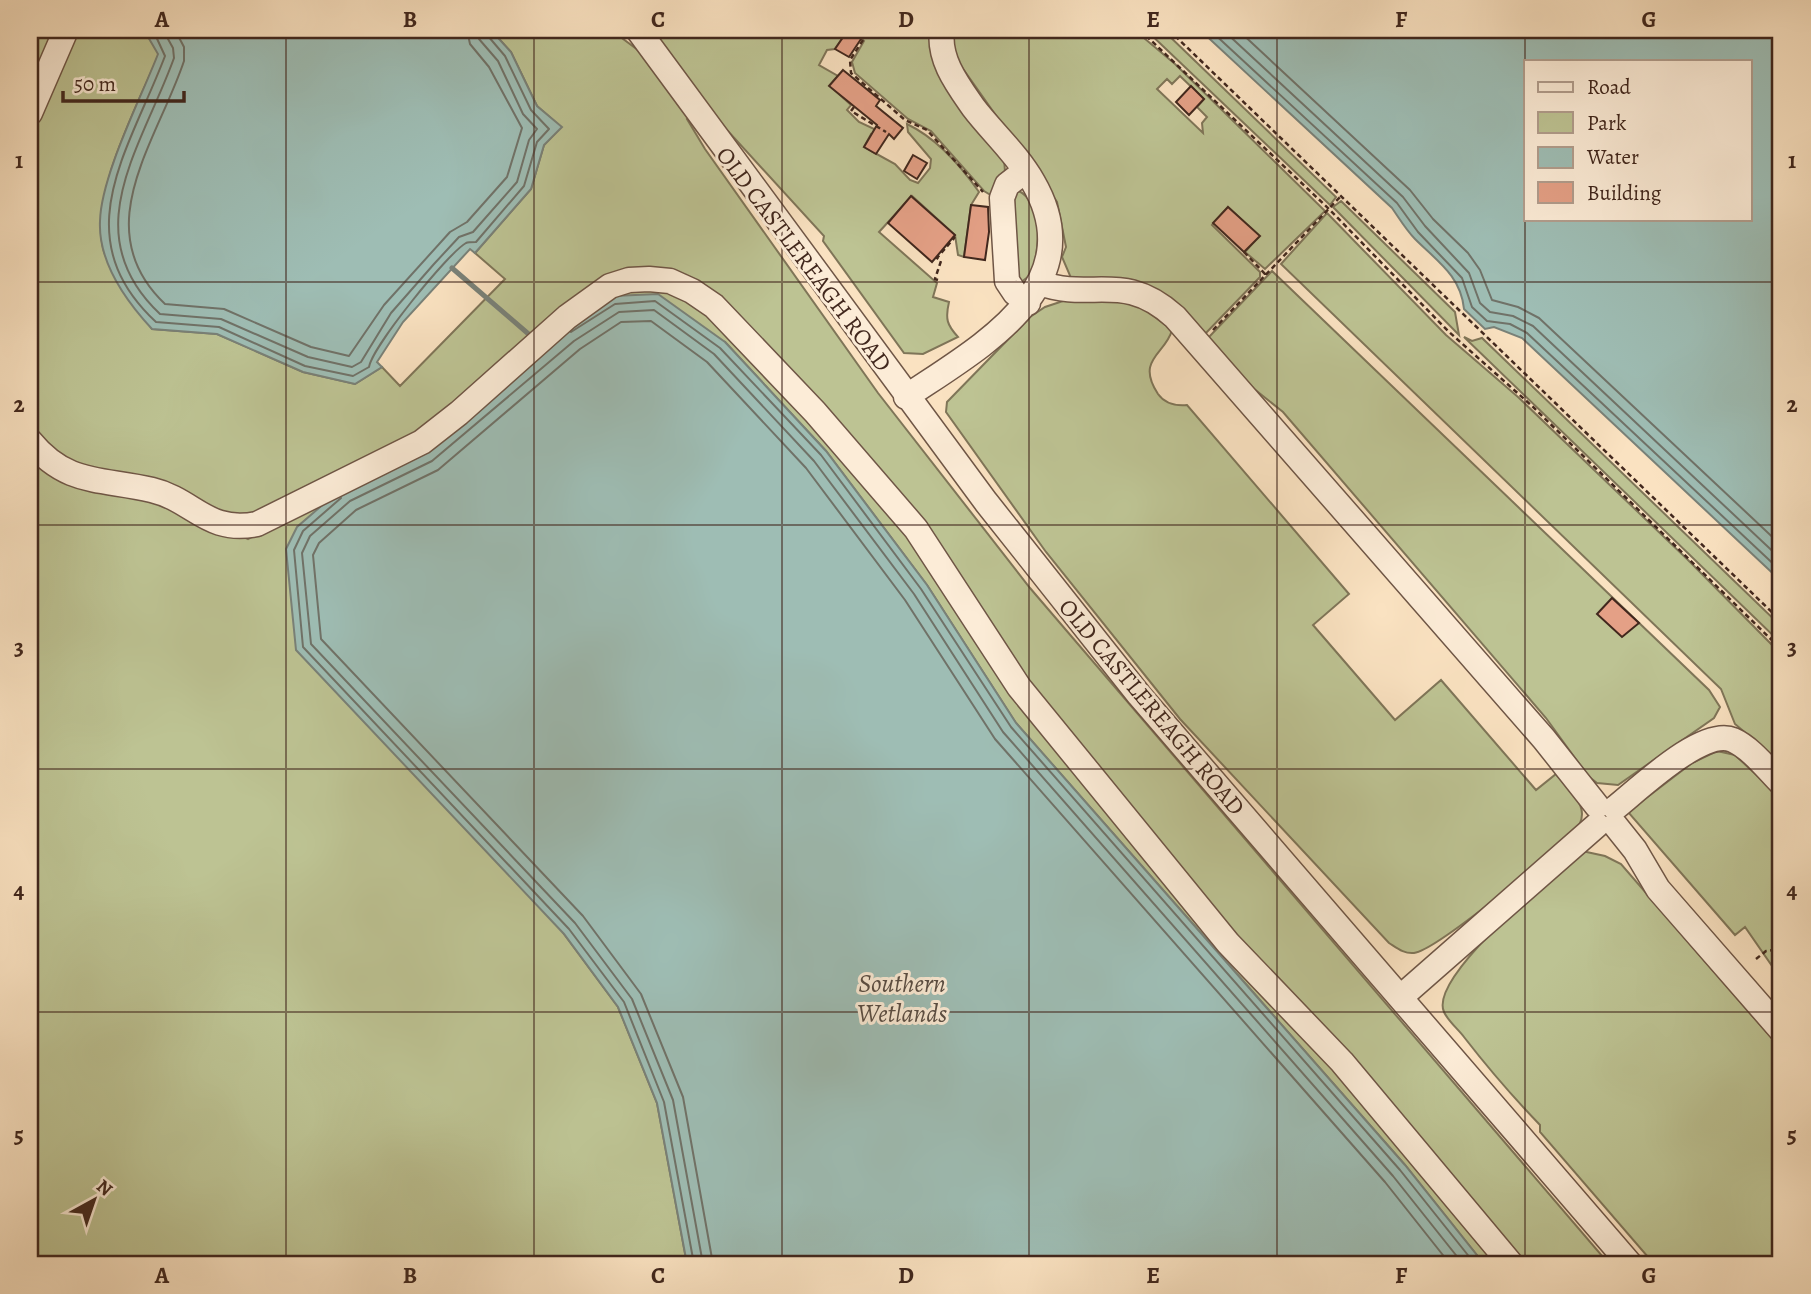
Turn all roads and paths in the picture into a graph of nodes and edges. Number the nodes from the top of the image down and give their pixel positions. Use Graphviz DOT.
graph roads {
  1 [pos="66,30"];
  2 [pos="638,30"];
  3 [pos="942,30"];
  4 [pos="1140,30"];
  5 [pos="1169,30"];
  6 [pos="863,40"];
  7 [pos="854,107"];
  8 [pos="30,113"];
  9 [pos="886,132"];
  10 [pos="1026,171"];
  11 [pos="987,196"];
  12 [pos="1341,196"];
  13 [pos="1329,209"];
  14 [pos="956,237"];
  15 [pos="1244,252"];
  16 [pos="1266,275"];
  17 [pos="938,280"];
  18 [pos="1034,293"];
  19 [pos="1200,343"];
  20 [pos="906,397"];
  21 [pos="30,441"];
  22 [pos="1781,621"];
  23 [pos="1781,649"];
  24 [pos="1781,783"];
  25 [pos="1606,816"];
  26 [pos="1781,949"];
  27 [pos="1756,959"];
  28 [pos="1402,996"];
  29 [pos="1781,1030"];
  30 [pos="1511,1264"];
  31 [pos="1630,1264"];
  1 -- 8 [label="street"];
  2 -- 20 [label="street, OLD CASTLEREAGH ROAD"];
  3 -- 10 [label="street"];
  4 -- 13 [label="path"];
  5 -- 12 [label="path"];
  6 -- 11 [label="path"];
  7 -- 9 [label="path"];
  10 -- 18 [label="street"];
  10 -- 18 [label="street"];
  12 -- 13 [label="path"];
  12 -- 22 [label="path"];
  13 -- 16 [label="path"];
  13 -- 23 [label="path"];
  14 -- 17 [label="path"];
  15 -- 16 [label="path"];
  16 -- 19 [label="path"];
  18 -- 19 [label="street"];
  18 -- 20 [label="street"];
  19 -- 25 [label="street"];
  20 -- 28 [label="street, OLD CASTLEREAGH ROAD"];
  21 -- 30 [label="street"];
  24 -- 25 [label="street"];
  25 -- 28 [label="street"];
  25 -- 29 [label="street"];
  26 -- 27 [label="path"];
  28 -- 31 [label="street, OLD CASTLEREAGH ROAD"];
}
